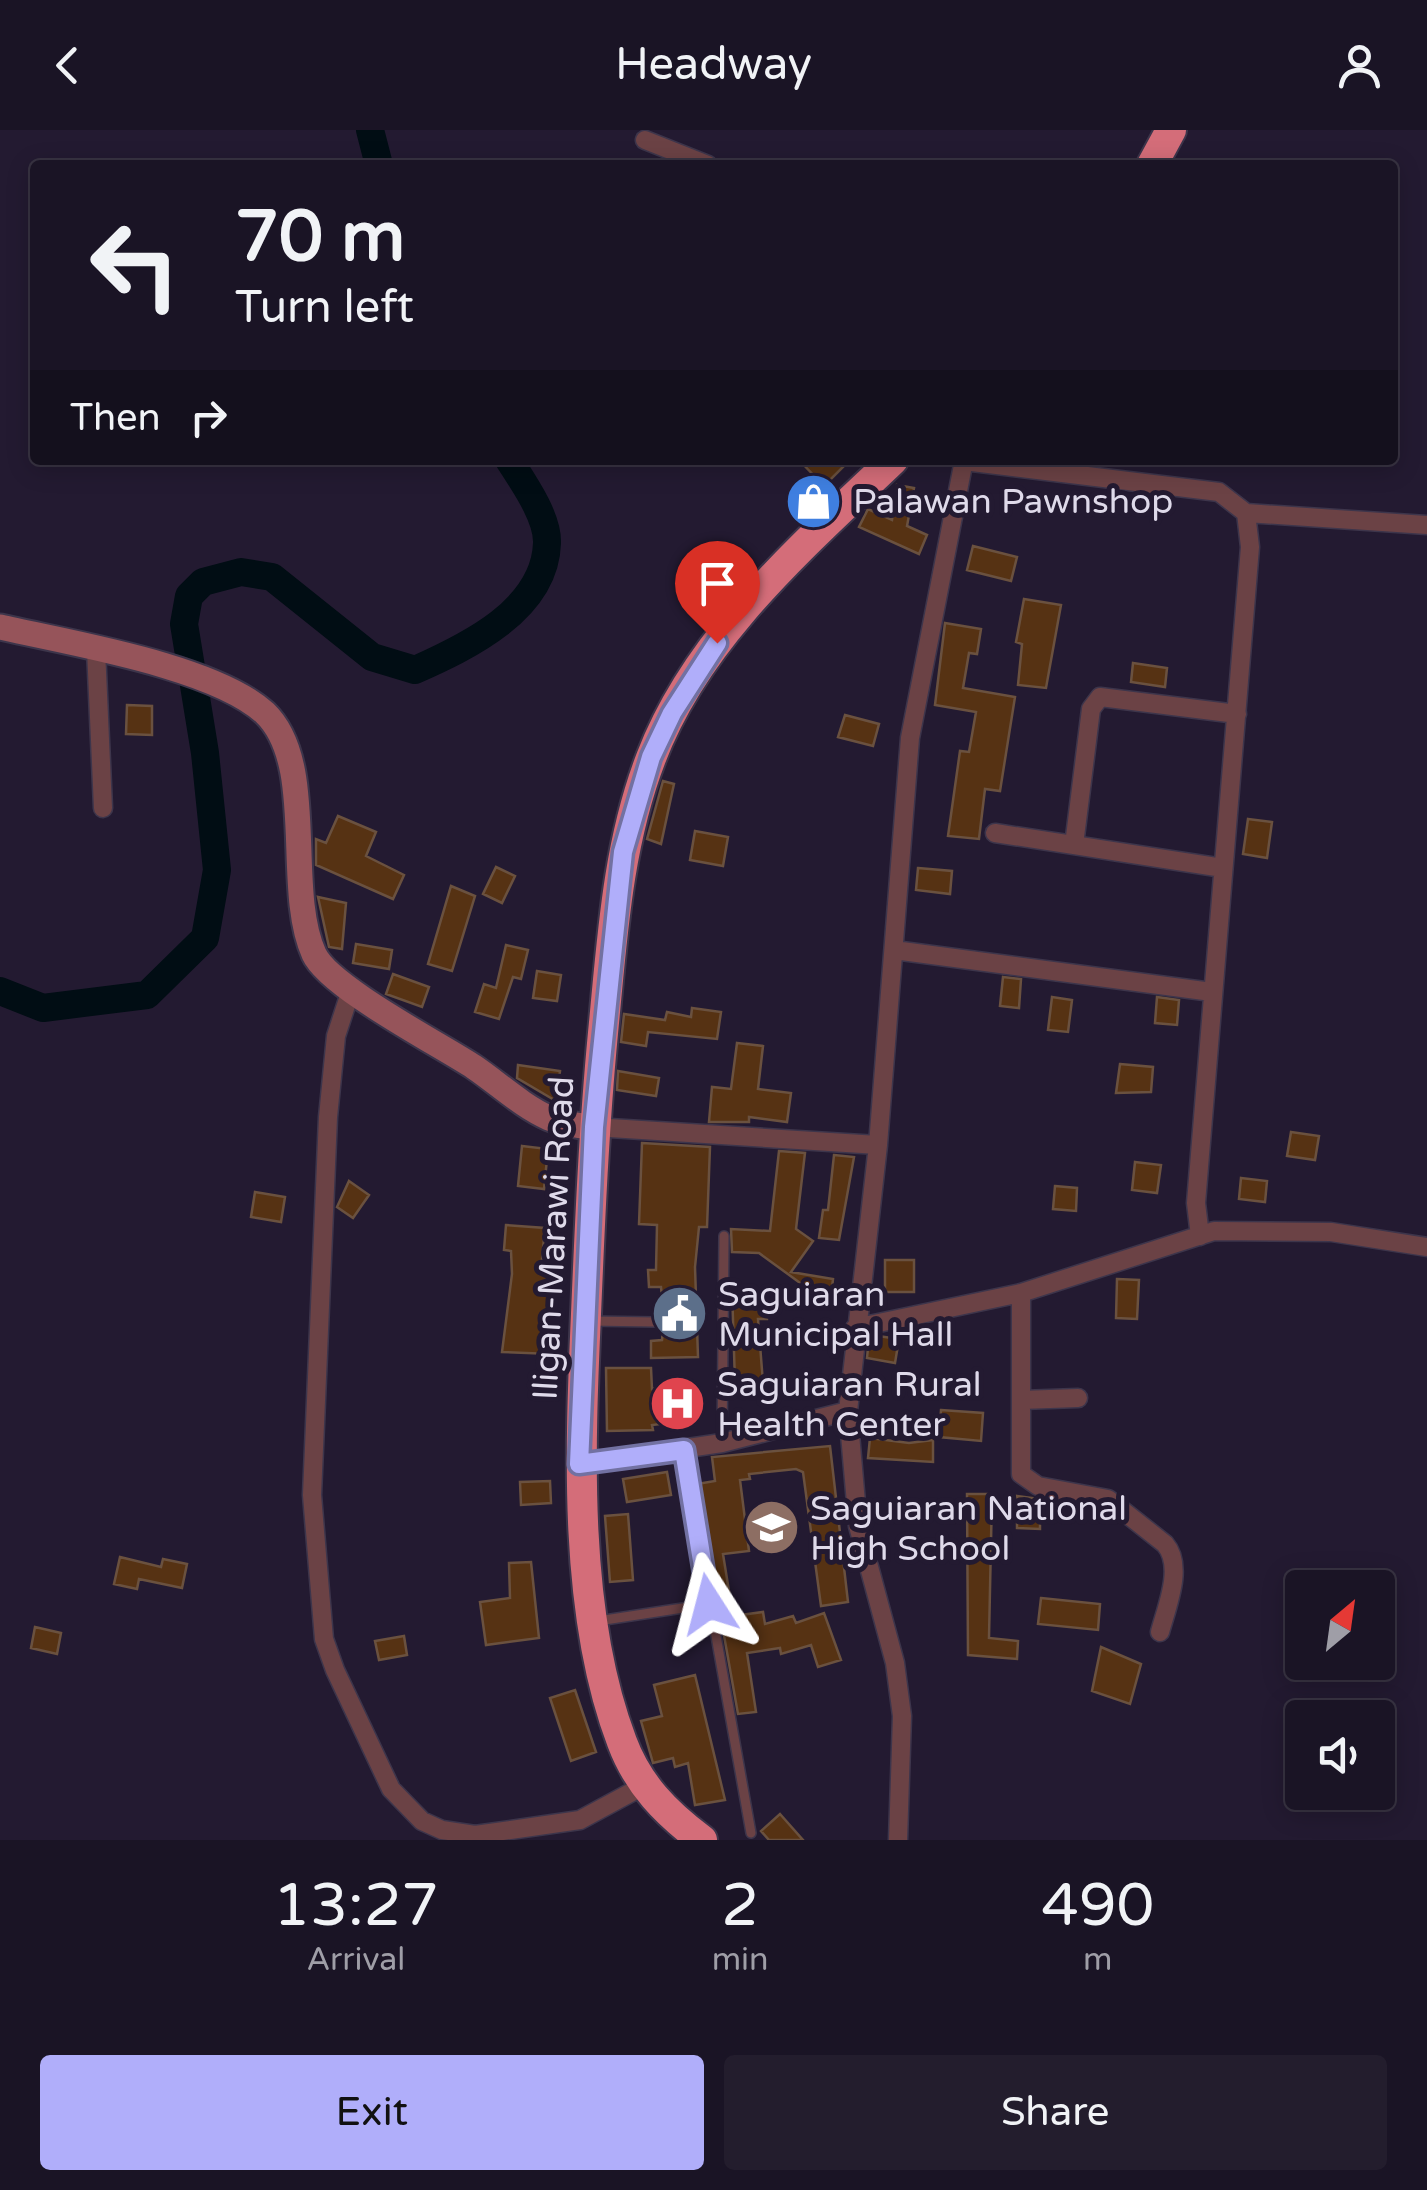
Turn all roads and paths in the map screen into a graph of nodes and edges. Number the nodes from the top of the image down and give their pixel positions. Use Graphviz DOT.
graph roads {
  1 [pos="1172,130"];
  2 [pos="645,140"];
  3 [pos="695,160"];
  4 [pos="1155,160"];
  5 [pos="888,465"];
  6 [pos="963,465"];
  7 [pos="1004,465"];
  8 [pos="1246,512"];
  9 [pos="1427,525"];
  10 [pos="0,626"];
  11 [pos="96,649"];
  12 [pos="1237,714"];
  13 [pos="103,808"];
  14 [pos="995,833"];
  15 [pos="1074,845"];
  16 [pos="1223,868"];
  17 [pos="894,950"];
  18 [pos="351,990"];
  19 [pos="1212,992"];
  20 [pos="594,1127"];
  21 [pos="878,1145"];
  22 [pos="724,1236"];
  23 [pos="1200,1236"];
  24 [pos="1427,1247"];
  25 [pos="1022,1293"];
  26 [pos="585,1321"];
  27 [pos="656,1322"];
  28 [pos="854,1328"];
  29 [pos="1078,1398"];
  30 [pos="1021,1400"];
  31 [pos="848,1411"];
  32 [pos="722,1443"];
  33 [pos="684,1450"];
  34 [pos="579,1464"];
  35 [pos="709,1604"];
  36 [pos="595,1621"];
  37 [pos="1160,1632"];
  38 [pos="644,1786"];
  39 [pos="751,1832"];
  40 [pos="702,1840"];
  41 [pos="898,1840"];
  1 -- 4 [label="highway"];
  2 -- 3 [label="street"];
  5 -- 20 [label="highway, Iligan-Marawi Road"];
  6 -- 17 [label="street"];
  7 -- 8 [label="street"];
  8 -- 9 [label="street"];
  8 -- 12 [label="street"];
  10 -- 11 [label="main road"];
  11 -- 13 [label="street"];
  11 -- 18 [label="main road"];
  12 -- 15 [label="street"];
  12 -- 16 [label="street"];
  14 -- 15 [label="street"];
  15 -- 16 [label="street"];
  16 -- 19 [label="street"];
  17 -- 19 [label="street"];
  17 -- 21 [label="street"];
  18 -- 20 [label="main road"];
  18 -- 38 [label="street"];
  19 -- 23 [label="street"];
  20 -- 21 [label="street"];
  20 -- 26 [label="highway, Iligan-Marawi Road"];
  21 -- 28 [label="street"];
  22 -- 32 [label="lane"];
  23 -- 24 [label="street"];
  23 -- 25 [label="street"];
  25 -- 28 [label="street"];
  25 -- 30 [label="street"];
  26 -- 27 [label="lane"];
  26 -- 34 [label="highway, Iligan-Marawi Road"];
  28 -- 31 [label="street"];
  29 -- 30 [label="street"];
  30 -- 37 [label="street"];
  31 -- 32 [label="street"];
  31 -- 41 [label="street"];
  32 -- 33 [label="street"];
  33 -- 34 [label="street"];
  33 -- 35 [label="lane"];
  34 -- 36 [label="highway, Iligan-Marawi Road"];
  35 -- 36 [label="lane"];
  35 -- 39 [label="lane"];
  36 -- 38 [label="highway, Iligan-Marawi Road"];
  38 -- 40 [label="highway, Iligan-Marawi Road"];
}
